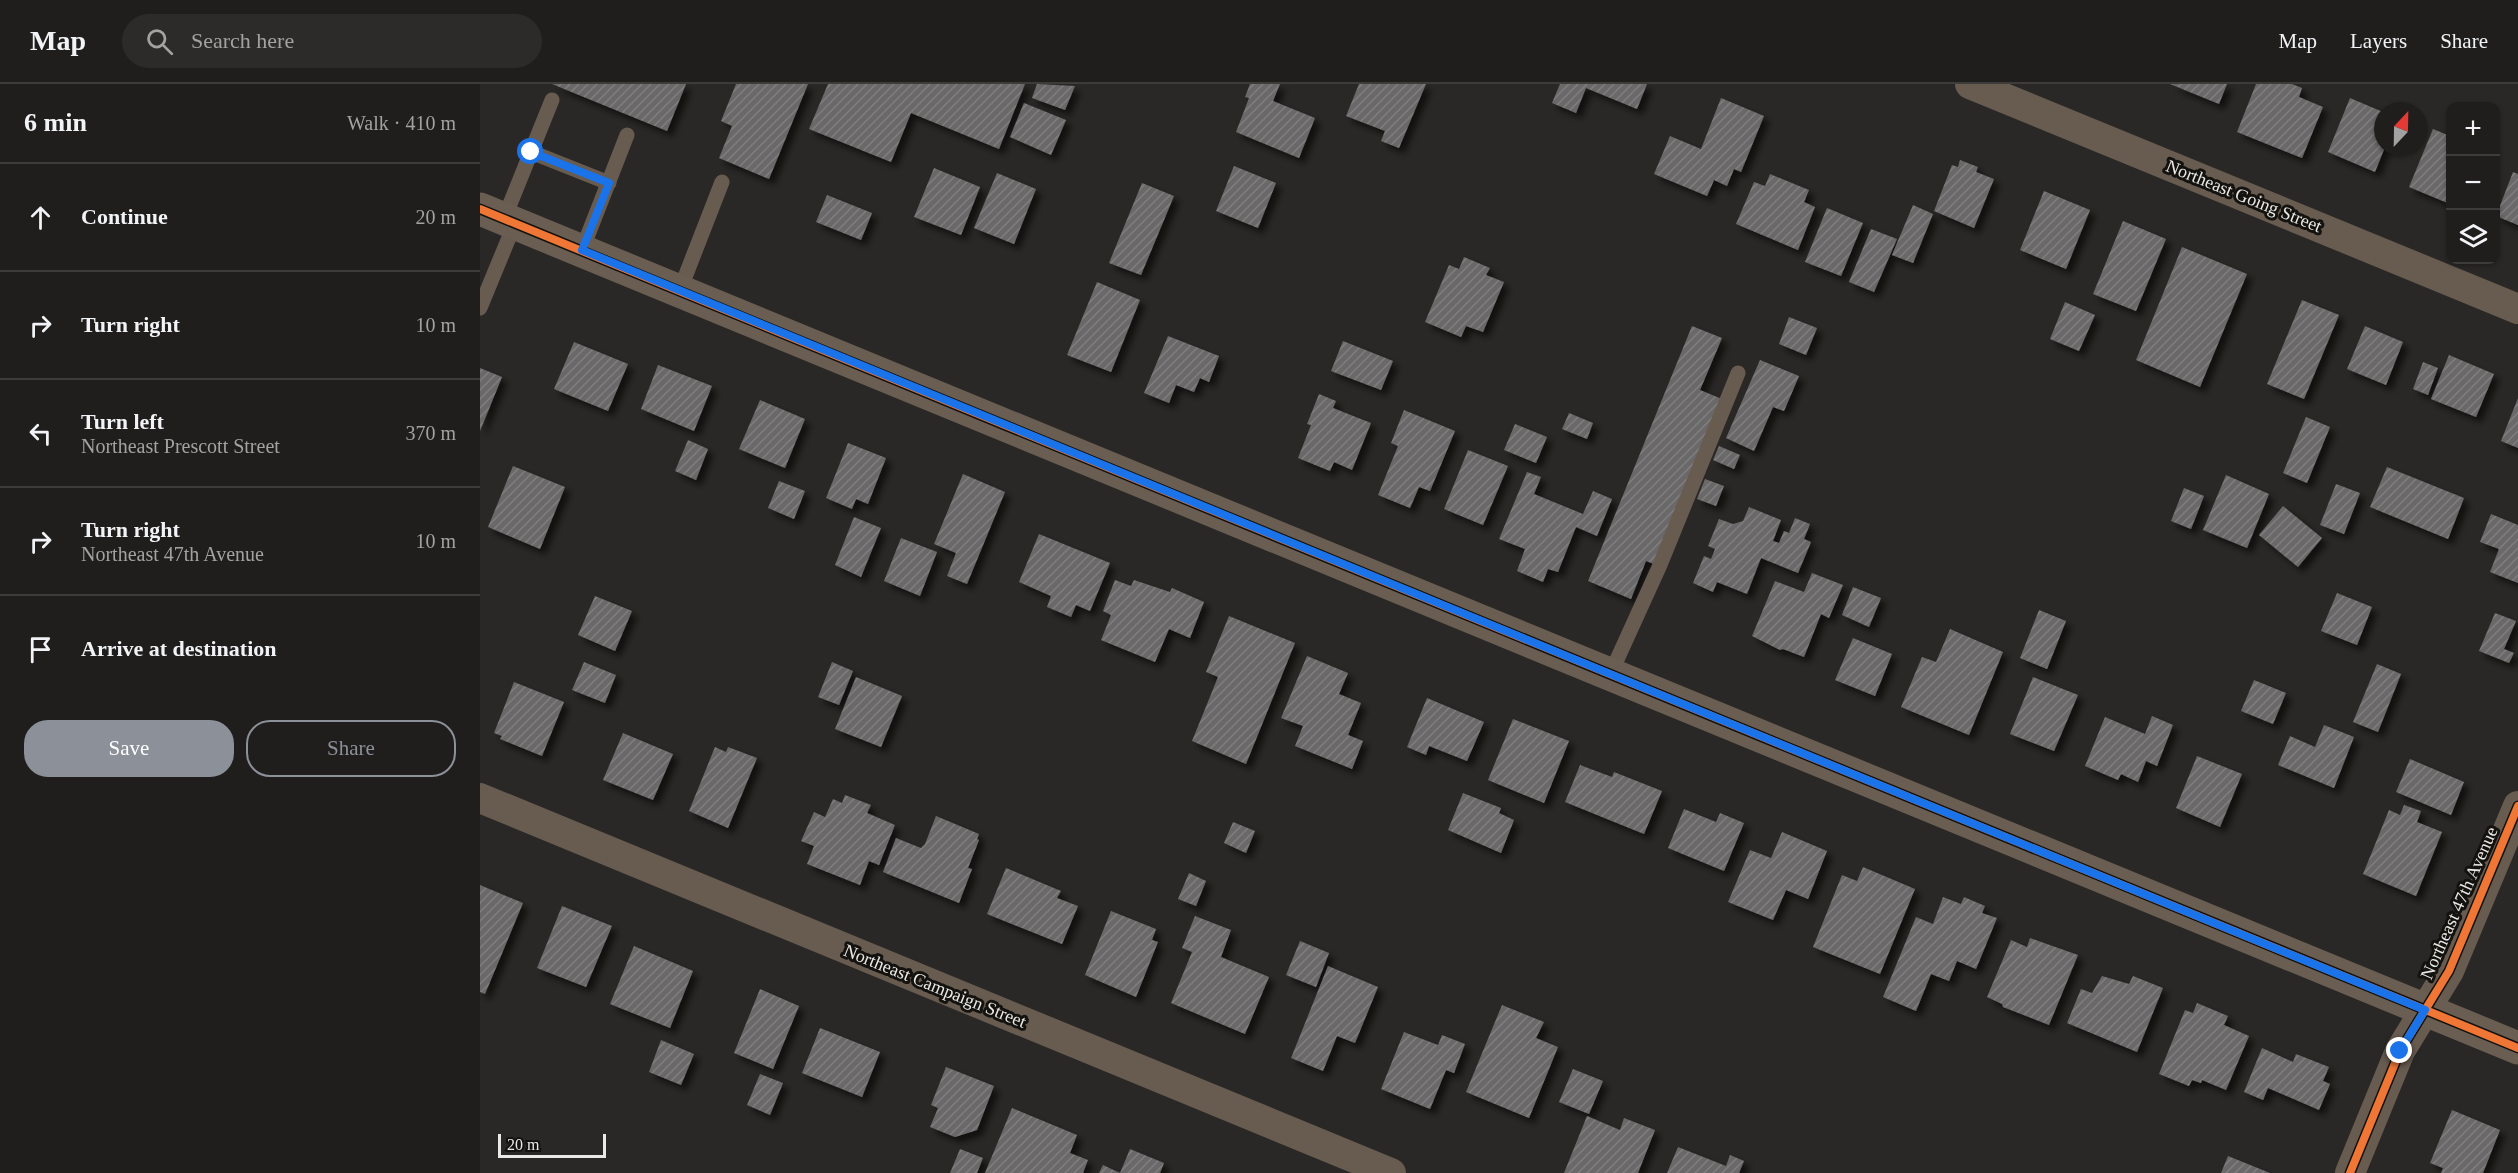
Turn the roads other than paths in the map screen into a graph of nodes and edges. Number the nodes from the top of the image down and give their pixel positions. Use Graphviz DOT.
graph roads {
  1 [pos="1970,84"];
  2 [pos="552,100"];
  3 [pos="627,135"];
  4 [pos="531,152"];
  5 [pos="722,182"];
  6 [pos="609,183"];
  7 [pos="500,217"];
  8 [pos="582,250"];
  9 [pos="680,290"];
  10 [pos="480,308"];
  11 [pos="2518,309"];
  12 [pos="1738,373"];
  13 [pos="1610,675"];
  14 [pos="480,798"];
  15 [pos="2518,806"];
  16 [pos="2425,1010"];
  17 [pos="2518,1048"];
  18 [pos="1391,1173"];
  19 [pos="2350,1173"];
  1 -- 11 [label="street, Northeast Going Street"];
  2 -- 4 [label="lane"];
  3 -- 6 [label="lane"];
  4 -- 6 [label="lane"];
  4 -- 7 [label="lane"];
  5 -- 9 [label="lane"];
  6 -- 8 [label="lane"];
  7 -- 8 [label="street"];
  7 -- 10 [label="lane"];
  8 -- 9 [label="street"];
  9 -- 13 [label="street"];
  12 -- 13 [label="lane"];
  13 -- 16 [label="street"];
  14 -- 18 [label="street, Northeast Campaign Street"];
  15 -- 16 [label="street, Northeast 47th Avenue"];
  16 -- 17 [label="street"];
  16 -- 19 [label="street, Northeast 47th Avenue"];
}
